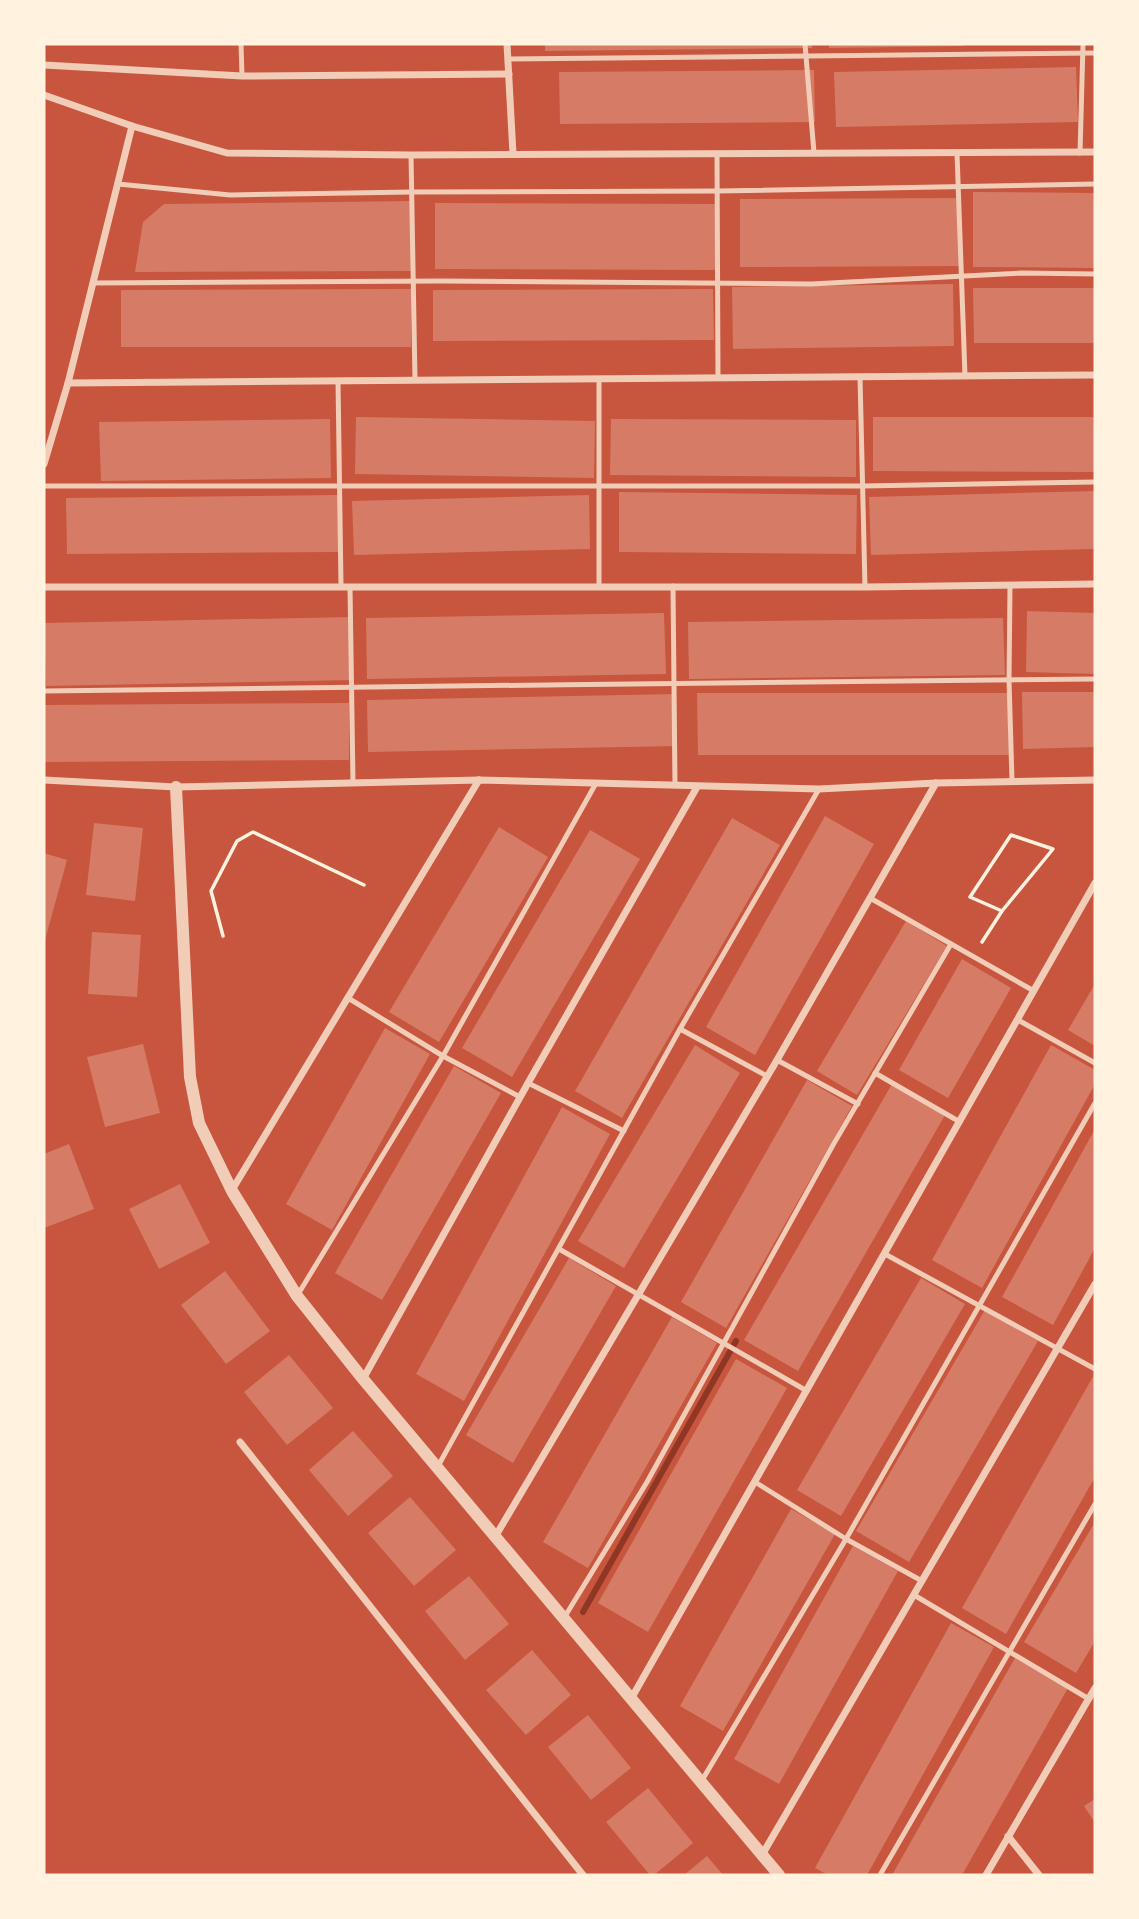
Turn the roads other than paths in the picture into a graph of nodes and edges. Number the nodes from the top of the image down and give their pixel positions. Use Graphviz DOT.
graph roads {
  1 [pos="241,44"];
  2 [pos="506,44"];
  3 [pos="805,44"];
  4 [pos="1083,44"];
  5 [pos="1083,54"];
  6 [pos="1095,54"];
  7 [pos="806,57"];
  8 [pos="508,59"];
  9 [pos="44,65"];
  10 [pos="509,74"];
  11 [pos="242,76"];
  12 [pos="44,95"];
  13 [pos="132,127"];
  14 [pos="1080,152"];
  15 [pos="1095,152"];
  16 [pos="814,153"];
  17 [pos="957,153"];
  18 [pos="717,154"];
  19 [pos="411,155"];
  20 [pos="513,155"];
  21 [pos="118,184"];
  22 [pos="1095,184"];
  23 [pos="958,187"];
  24 [pos="412,191"];
  25 [pos="717,191"];
  26 [pos="1095,274"];
  27 [pos="960,277"];
  28 [pos="414,281"];
  29 [pos="719,282"];
  30 [pos="93,283"];
  31 [pos="1095,375"];
  32 [pos="965,376"];
  33 [pos="860,377"];
  34 [pos="718,378"];
  35 [pos="599,379"];
  36 [pos="415,380"];
  37 [pos="338,382"];
  38 [pos="68,383"];
  39 [pos="44,464"];
  40 [pos="1095,482"];
  41 [pos="44,486"];
  42 [pos="340,486"];
  43 [pos="598,486"];
  44 [pos="863,486"];
  45 [pos="1095,584"];
  46 [pos="599,585"];
  47 [pos="673,585"];
  48 [pos="1010,586"];
  49 [pos="44,587"];
  50 [pos="346,587"];
  51 [pos="865,587"];
  52 [pos="1009,680"];
  53 [pos="1095,680"];
  54 [pos="673,682"];
  55 [pos="351,689"];
  56 [pos="44,691"];
  57 [pos="44,780"];
  58 [pos="479,780"];
  59 [pos="1095,780"];
  60 [pos="1012,781"];
  61 [pos="353,783"];
  62 [pos="936,783"];
  63 [pos="595,785"];
  64 [pos="675,786"];
  65 [pos="176,787"];
  66 [pos="697,787"];
  67 [pos="819,789"];
  68 [pos="1095,883"];
  69 [pos="870,898"];
  70 [pos="951,944"];
  71 [pos="1034,991"];
  72 [pos="348,998"];
  73 [pos="1018,1020"];
  74 [pos="680,1029"];
  75 [pos="443,1056"];
  76 [pos="777,1060"];
  77 [pos="1095,1063"];
  78 [pos="875,1073"];
  79 [pos="767,1076"];
  80 [pos="528,1083"];
  81 [pos="520,1097"];
  82 [pos="1095,1102"];
  83 [pos="858,1104"];
  84 [pos="960,1122"];
  85 [pos="624,1131"];
  86 [pos="232,1191"];
  87 [pos="559,1249"];
  88 [pos="885,1254"];
  89 [pos="1095,1284"];
  90 [pos="639,1294"];
  91 [pos="298,1296"];
  92 [pos="981,1305"];
  93 [pos="726,1345"];
  94 [pos="1058,1347"];
  95 [pos="1095,1369"];
  96 [pos="363,1379"];
  97 [pos="807,1391"];
  98 [pos="240,1442"];
  99 [pos="437,1468"];
  100 [pos="755,1482"];
  101 [pos="1095,1504"];
  102 [pos="495,1536"];
  103 [pos="846,1539"];
  104 [pos="922,1581"];
  105 [pos="914,1595"];
  106 [pos="564,1619"];
  107 [pos="1009,1652"];
  108 [pos="1095,1688"];
  109 [pos="631,1699"];
  110 [pos="1089,1699"];
  111 [pos="702,1782"];
  112 [pos="1008,1836"];
  113 [pos="762,1856"];
  114 [pos="583,1875"];
  115 [pos="779,1875"];
  116 [pos="880,1875"];
  117 [pos="986,1875"];
  118 [pos="1039,1875"];
  1 -- 11 [label="lane"];
  2 -- 8 [label="street"];
  3 -- 7 [label="lane"];
  4 -- 5 [label="lane"];
  5 -- 6 [label="lane"];
  5 -- 7 [label="lane"];
  5 -- 14 [label="lane"];
  7 -- 8 [label="lane"];
  7 -- 16 [label="lane"];
  8 -- 10 [label="street"];
  9 -- 11 [label="street"];
  10 -- 11 [label="street"];
  10 -- 20 [label="street"];
  12 -- 13 [label="street"];
  13 -- 19 [label="street"];
  13 -- 21 [label="street"];
  14 -- 15 [label="street"];
  14 -- 17 [label="street"];
  16 -- 17 [label="street"];
  16 -- 18 [label="street"];
  17 -- 23 [label="lane"];
  18 -- 20 [label="street"];
  18 -- 25 [label="lane"];
  19 -- 20 [label="street"];
  19 -- 24 [label="lane"];
  21 -- 24 [label="lane"];
  21 -- 30 [label="street"];
  22 -- 23 [label="lane"];
  23 -- 25 [label="lane"];
  23 -- 27 [label="lane"];
  24 -- 25 [label="lane"];
  24 -- 28 [label="lane"];
  25 -- 29 [label="lane"];
  26 -- 27 [label="lane"];
  27 -- 29 [label="lane"];
  27 -- 32 [label="lane"];
  28 -- 29 [label="lane"];
  28 -- 30 [label="lane"];
  28 -- 36 [label="lane"];
  29 -- 34 [label="lane"];
  30 -- 38 [label="street"];
  31 -- 32 [label="street"];
  32 -- 33 [label="street"];
  33 -- 34 [label="street"];
  33 -- 44 [label="lane"];
  34 -- 35 [label="street"];
  35 -- 36 [label="street"];
  35 -- 43 [label="lane"];
  36 -- 37 [label="street"];
  37 -- 38 [label="street"];
  37 -- 42 [label="lane"];
  38 -- 39 [label="street"];
  40 -- 44 [label="lane"];
  41 -- 42 [label="lane"];
  42 -- 43 [label="lane"];
  42 -- 50 [label="lane"];
  43 -- 44 [label="lane"];
  43 -- 46 [label="lane"];
  44 -- 51 [label="lane"];
  45 -- 48 [label="street"];
  46 -- 47 [label="street"];
  46 -- 50 [label="street"];
  47 -- 51 [label="street"];
  47 -- 54 [label="lane"];
  48 -- 51 [label="street"];
  48 -- 52 [label="lane"];
  49 -- 50 [label="street"];
  50 -- 55 [label="lane"];
  52 -- 53 [label="lane"];
  52 -- 54 [label="lane"];
  52 -- 60 [label="lane"];
  54 -- 55 [label="lane"];
  54 -- 64 [label="lane"];
  55 -- 56 [label="lane"];
  55 -- 61 [label="lane"];
  57 -- 65 [label="street"];
  58 -- 61 [label="street"];
  58 -- 63 [label="street"];
  58 -- 72 [label="street"];
  59 -- 60 [label="street"];
  60 -- 62 [label="street"];
  61 -- 65 [label="street"];
  62 -- 67 [label="street"];
  62 -- 69 [label="street"];
  63 -- 64 [label="street"];
  63 -- 75 [label="lane"];
  64 -- 66 [label="street"];
  65 -- 86 [label="street"];
  66 -- 67 [label="street"];
  66 -- 80 [label="street"];
  67 -- 74 [label="lane"];
  68 -- 71 [label="street"];
  69 -- 70 [label="lane"];
  69 -- 76 [label="street"];
  70 -- 71 [label="lane"];
  70 -- 78 [label="lane"];
  71 -- 73 [label="street"];
  72 -- 75 [label="lane"];
  72 -- 86 [label="street"];
  73 -- 77 [label="lane"];
  73 -- 84 [label="street"];
  74 -- 79 [label="lane"];
  74 -- 85 [label="lane"];
  75 -- 81 [label="lane"];
  75 -- 91 [label="lane"];
  76 -- 79 [label="street"];
  76 -- 83 [label="lane"];
  78 -- 83 [label="lane"];
  78 -- 84 [label="lane"];
  79 -- 90 [label="street"];
  80 -- 81 [label="street"];
  80 -- 85 [label="lane"];
  81 -- 96 [label="street"];
  82 -- 92 [label="lane"];
  83 -- 93 [label="lane"];
  84 -- 88 [label="street"];
  85 -- 87 [label="lane"];
  86 -- 91 [label="street"];
  87 -- 90 [label="lane"];
  87 -- 99 [label="lane"];
  88 -- 92 [label="lane"];
  88 -- 97 [label="street"];
  89 -- 94 [label="street"];
  90 -- 93 [label="lane"];
  90 -- 102 [label="street"];
  91 -- 96 [label="street"];
  92 -- 94 [label="lane"];
  92 -- 103 [label="lane"];
  93 -- 97 [label="lane"];
  93 -- 106 [label="lane"];
  94 -- 95 [label="lane"];
  94 -- 104 [label="street"];
  96 -- 99 [label="street"];
  97 -- 100 [label="street"];
  98 -- 114 [label="street"];
  99 -- 102 [label="street"];
  100 -- 103 [label="lane"];
  100 -- 109 [label="street"];
  101 -- 107 [label="lane"];
  102 -- 106 [label="street"];
  103 -- 104 [label="lane"];
  103 -- 111 [label="lane"];
  104 -- 105 [label="street"];
  105 -- 107 [label="lane"];
  105 -- 113 [label="street"];
  106 -- 109 [label="street"];
  107 -- 110 [label="lane"];
  107 -- 116 [label="lane"];
  108 -- 110 [label="street"];
  109 -- 111 [label="street"];
  110 -- 112 [label="street"];
  111 -- 113 [label="street"];
  112 -- 117 [label="street"];
  112 -- 118 [label="street"];
  113 -- 115 [label="street"];
}
